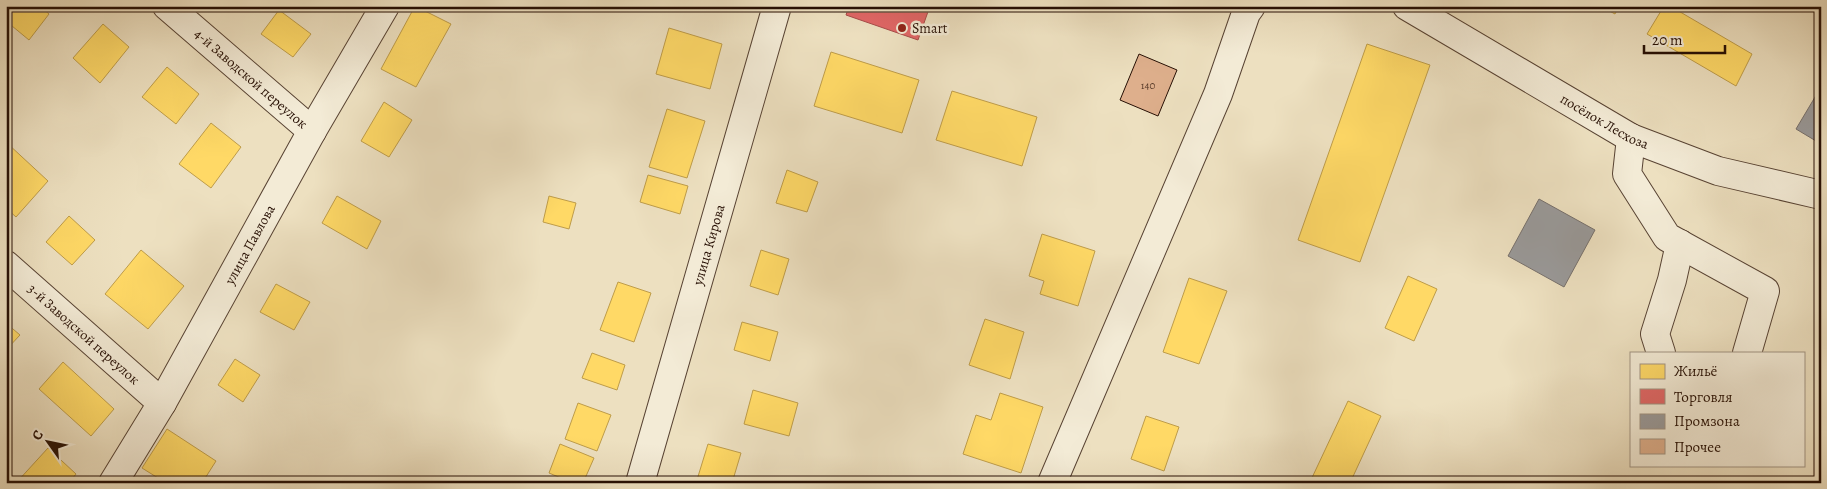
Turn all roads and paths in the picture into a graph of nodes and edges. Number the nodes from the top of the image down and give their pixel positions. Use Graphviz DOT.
graph roads {
  1 [pos="167,6"];
  2 [pos="386,6"];
  3 [pos="777,6"];
  4 [pos="1251,6"];
  5 [pos="1407,6"];
  6 [pos="312,130"];
  7 [pos="1631,138"];
  8 [pos="1821,195"];
  9 [pos="1680,244"];
  10 [pos="6,265"];
  11 [pos="1661,352"];
  12 [pos="1747,352"];
  13 [pos="162,403"];
  14 [pos="113,483"];
  15 [pos="640,483"];
  16 [pos="1052,483"];
  1 -- 6 [label="street, 4-й Заводской переулок"];
  2 -- 6 [label="street, улица Павлова"];
  3 -- 15 [label="street, улица Кирова"];
  4 -- 16 [label="street"];
  5 -- 7 [label="street, посёлок Лесхоза"];
  6 -- 13 [label="street, улица Павлова"];
  7 -- 8 [label="street, посёлок Лесхоза"];
  7 -- 9 [label="street"];
  9 -- 11 [label="street"];
  9 -- 12 [label="street"];
  10 -- 13 [label="street, 3-й Заводской переулок"];
  13 -- 14 [label="street, улица Павлова"];
}
